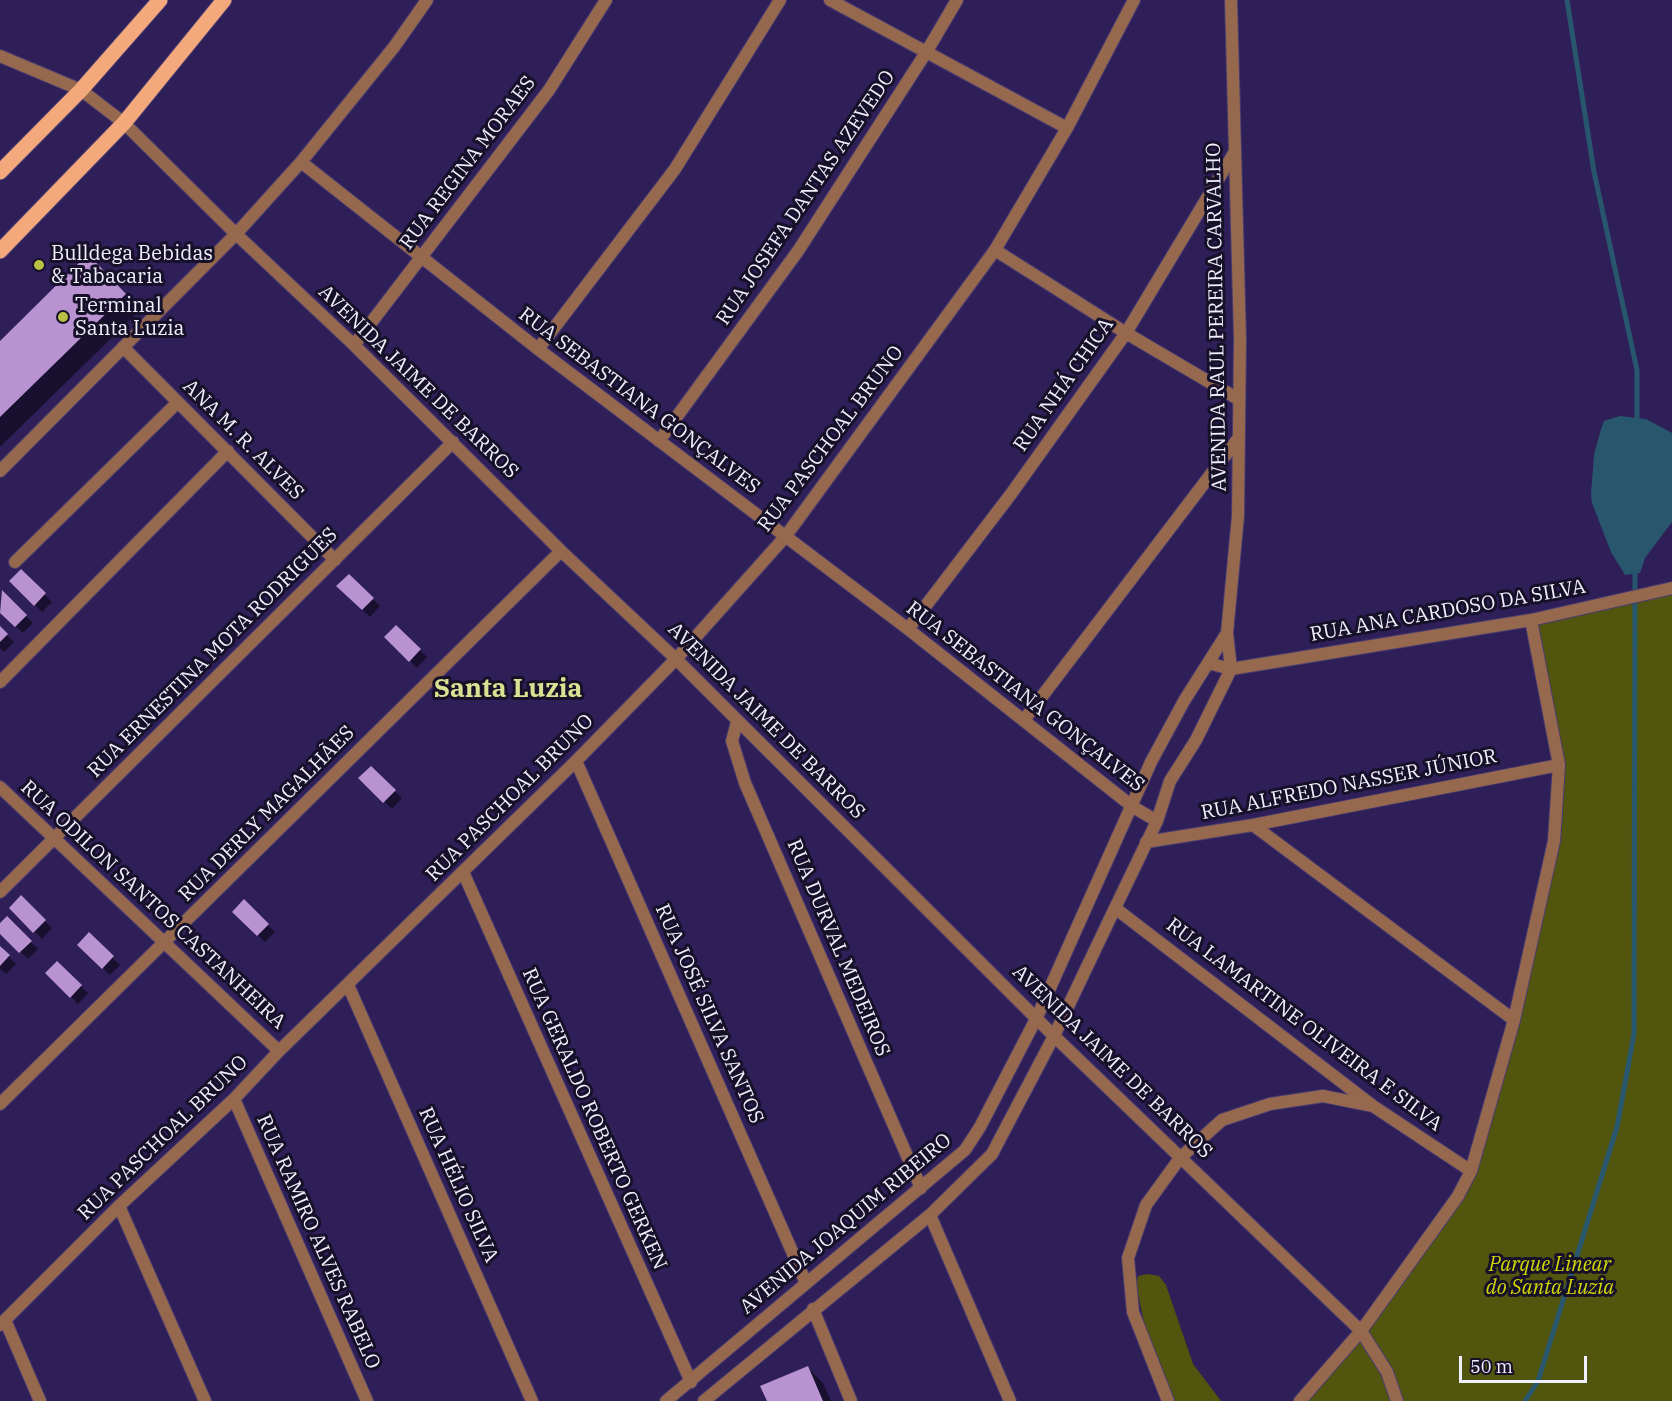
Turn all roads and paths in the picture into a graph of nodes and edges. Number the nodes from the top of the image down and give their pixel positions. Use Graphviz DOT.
graph roads {
  1 [pos="160,0"];
  2 [pos="225,0"];
  3 [pos="427,0"];
  4 [pos="606,0"];
  5 [pos="780,0"];
  6 [pos="830,0"];
  7 [pos="957,0"];
  8 [pos="1134,0"];
  9 [pos="1231,0"];
  10 [pos="927,51"];
  11 [pos="0,56"];
  12 [pos="81,90"];
  13 [pos="124,123"];
  14 [pos="1067,128"];
  15 [pos="1235,152"];
  16 [pos="301,162"];
  17 [pos="0,172"];
  18 [pos="236,234"];
  19 [pos="995,250"];
  20 [pos="0,252"];
  21 [pos="422,257"];
  22 [pos="1126,333"];
  23 [pos="354,345"];
  24 [pos="123,347"];
  25 [pos="538,349"];
  26 [pos="1238,399"];
  27 [pos="177,403"];
  28 [pos="1237,440"];
  29 [pos="659,441"];
  30 [pos="453,442"];
  31 [pos="228,452"];
  32 [pos="0,471"];
  33 [pos="785,537"];
  34 [pos="561,551"];
  35 [pos="335,560"];
  36 [pos="15,562"];
  37 [pos="1672,588"];
  38 [pos="1531,620"];
  39 [pos="908,629"];
  40 [pos="1227,633"];
  41 [pos="676,659"];
  42 [pos="1208,663"];
  43 [pos="1230,669"];
  44 [pos="0,682"];
  45 [pos="1024,720"];
  46 [pos="737,722"];
  47 [pos="576,761"];
  48 [pos="1559,765"];
  49 [pos="0,787"];
  50 [pos="1133,807"];
  51 [pos="1157,821"];
  52 [pos="1253,825"];
  53 [pos="53,840"];
  54 [pos="1146,842"];
  55 [pos="463,872"];
  56 [pos="0,892"];
  57 [pos="1115,908"];
  58 [pos="164,943"];
  59 [pos="348,985"];
  60 [pos="1037,1017"];
  61 [pos="1514,1020"];
  62 [pos="1054,1036"];
  63 [pos="279,1051"];
  64 [pos="234,1099"];
  65 [pos="0,1104"];
  66 [pos="1373,1106"];
  67 [pos="1180,1158"];
  68 [pos="1471,1171"];
  69 [pos="921,1188"];
  70 [pos="119,1206"];
  71 [pos="930,1215"];
  72 [pos="806,1283"];
  73 [pos="813,1309"];
  74 [pos="2,1323"];
  75 [pos="1360,1331"];
  76 [pos="691,1382"];
  77 [pos="40,1401"];
  78 [pos="205,1401"];
  79 [pos="367,1401"];
  80 [pos="532,1401"];
  81 [pos="666,1401"];
  82 [pos="704,1401"];
  83 [pos="851,1401"];
  84 [pos="1010,1401"];
  85 [pos="1168,1401"];
  86 [pos="1300,1401"];
  87 [pos="1397,1401"];
  1 -- 12 [label="main road"];
  2 -- 13 [label="main road"];
  3 -- 16 [label="street"];
  4 -- 21 [label="street, RUA REGINA MORAES"];
  5 -- 25 [label="street"];
  6 -- 10 [label="street"];
  7 -- 10 [label="street, RUA JOSEFA DANTAS AZEVEDO"];
  8 -- 14 [label="street, RUA PASCHOAL BRUNO"];
  9 -- 15 [label="street, AVENIDA RAUL PEREIRA CARVALHO"];
  10 -- 14 [label="street"];
  10 -- 29 [label="street, RUA JOSEFA DANTAS AZEVEDO"];
  11 -- 12 [label="street, AVENIDA JAIME DE BARROS"];
  12 -- 13 [label="street, AVENIDA JAIME DE BARROS"];
  12 -- 17 [label="main road"];
  13 -- 18 [label="street, AVENIDA JAIME DE BARROS"];
  13 -- 20 [label="main road"];
  14 -- 19 [label="street, RUA PASCHOAL BRUNO"];
  15 -- 22 [label="street, RUA NHÁ CHICA"];
  15 -- 26 [label="street, AVENIDA RAUL PEREIRA CARVALHO"];
  16 -- 18 [label="street"];
  16 -- 21 [label="street, RUA SEBASTIANA GONÇALVES"];
  18 -- 23 [label="street, AVENIDA JAIME DE BARROS"];
  18 -- 24 [label="street"];
  19 -- 22 [label="street"];
  19 -- 33 [label="street, RUA PASCHOAL BRUNO"];
  21 -- 23 [label="street, RUA REGINA MORAES"];
  21 -- 25 [label="street, RUA SEBASTIANA GONÇALVES"];
  22 -- 26 [label="street"];
  22 -- 39 [label="street, RUA NHÁ CHICA"];
  23 -- 30 [label="street, AVENIDA JAIME DE BARROS"];
  24 -- 27 [label="street, ANA M. R. ALVES"];
  24 -- 32 [label="street"];
  25 -- 29 [label="street, RUA SEBASTIANA GONÇALVES"];
  26 -- 28 [label="street, AVENIDA RAUL PEREIRA CARVALHO"];
  27 -- 31 [label="street, ANA M. R. ALVES"];
  27 -- 36 [label="street"];
  28 -- 40 [label="street, AVENIDA RAUL PEREIRA CARVALHO"];
  28 -- 45 [label="street"];
  29 -- 33 [label="street, RUA SEBASTIANA GONÇALVES"];
  30 -- 34 [label="street, AVENIDA JAIME DE BARROS"];
  30 -- 35 [label="street, RUA ERNESTINA MOTA RODRIGUES"];
  31 -- 35 [label="street, ANA M. R. ALVES"];
  31 -- 44 [label="street"];
  33 -- 39 [label="street, RUA SEBASTIANA GONÇALVES"];
  33 -- 41 [label="street, RUA PASCHOAL BRUNO"];
  34 -- 41 [label="street, AVENIDA JAIME DE BARROS"];
  34 -- 58 [label="street, RUA DERLY MAGALHÃES"];
  35 -- 53 [label="street, RUA ERNESTINA MOTA RODRIGUES"];
  37 -- 38 [label="street, RUA ANA CARDOSO DA SILVA"];
  38 -- 43 [label="street, RUA ANA CARDOSO DA SILVA"];
  38 -- 48 [label="street"];
  39 -- 45 [label="street, RUA SEBASTIANA GONÇALVES"];
  40 -- 42 [label="street, AVENIDA RAUL PEREIRA CARVALHO"];
  40 -- 43 [label="street, AVENIDA RAUL PEREIRA CARVALHO"];
  41 -- 46 [label="street, AVENIDA JAIME DE BARROS"];
  41 -- 47 [label="street, RUA PASCHOAL BRUNO"];
  42 -- 43 [label="street"];
  42 -- 50 [label="street, AVENIDA JOAQUIM RIBEIRO"];
  43 -- 51 [label="street"];
  45 -- 50 [label="street, RUA SEBASTIANA GONÇALVES"];
  46 -- 60 [label="street, AVENIDA JAIME DE BARROS"];
  46 -- 69 [label="street, RUA DURVAL MEDEIROS"];
  47 -- 55 [label="street, RUA PASCHOAL BRUNO"];
  47 -- 72 [label="street, RUA JOSÉ SILVA SANTOS"];
  48 -- 52 [label="street, RUA ALFREDO NASSER JÚNIOR"];
  48 -- 61 [label="street"];
  49 -- 53 [label="street, RUA ODILON SANTOS CASTANHEIRA"];
  50 -- 51 [label="street, RUA SEBASTIANA GONÇALVES"];
  50 -- 60 [label="street, AVENIDA JOAQUIM RIBEIRO"];
  51 -- 54 [label="street"];
  52 -- 54 [label="street, RUA ALFREDO NASSER JÚNIOR"];
  52 -- 61 [label="street"];
  53 -- 56 [label="street, RUA ERNESTINA MOTA RODRIGUES"];
  53 -- 58 [label="street, RUA ODILON SANTOS CASTANHEIRA"];
  54 -- 57 [label="street"];
  55 -- 59 [label="street, RUA PASCHOAL BRUNO"];
  55 -- 76 [label="street, RUA GERALDO ROBERTO GERKEN"];
  57 -- 62 [label="street"];
  57 -- 66 [label="street, RUA LAMARTINE OLIVEIRA E SILVA"];
  58 -- 63 [label="street, RUA ODILON SANTOS CASTANHEIRA"];
  58 -- 65 [label="street, RUA DERLY MAGALHÃES"];
  59 -- 63 [label="street, RUA PASCHOAL BRUNO"];
  59 -- 80 [label="street, RUA HÉLIO SILVA"];
  60 -- 62 [label="street, AVENIDA JAIME DE BARROS"];
  60 -- 69 [label="street, AVENIDA JOAQUIM RIBEIRO"];
  61 -- 68 [label="street"];
  62 -- 67 [label="street, AVENIDA JAIME DE BARROS"];
  62 -- 71 [label="street"];
  63 -- 64 [label="street, RUA PASCHOAL BRUNO"];
  64 -- 70 [label="street, RUA PASCHOAL BRUNO"];
  64 -- 79 [label="street, RUA RAMIRO ALVES RABELO"];
  66 -- 67 [label="street"];
  66 -- 68 [label="street, RUA LAMARTINE OLIVEIRA E SILVA"];
  67 -- 75 [label="street, AVENIDA JAIME DE BARROS"];
  67 -- 85 [label="street"];
  68 -- 75 [label="street"];
  69 -- 72 [label="street, AVENIDA JOAQUIM RIBEIRO"];
  70 -- 74 [label="street, RUA PASCHOAL BRUNO"];
  70 -- 78 [label="street"];
  71 -- 73 [label="street"];
  71 -- 84 [label="street"];
  72 -- 76 [label="street, AVENIDA JOAQUIM RIBEIRO"];
  73 -- 82 [label="street"];
  73 -- 83 [label="street"];
  74 -- 77 [label="street"];
  75 -- 86 [label="street"];
  75 -- 87 [label="street, AVENIDA JAIME DE BARROS"];
  76 -- 81 [label="street, AVENIDA JOAQUIM RIBEIRO"];
}
